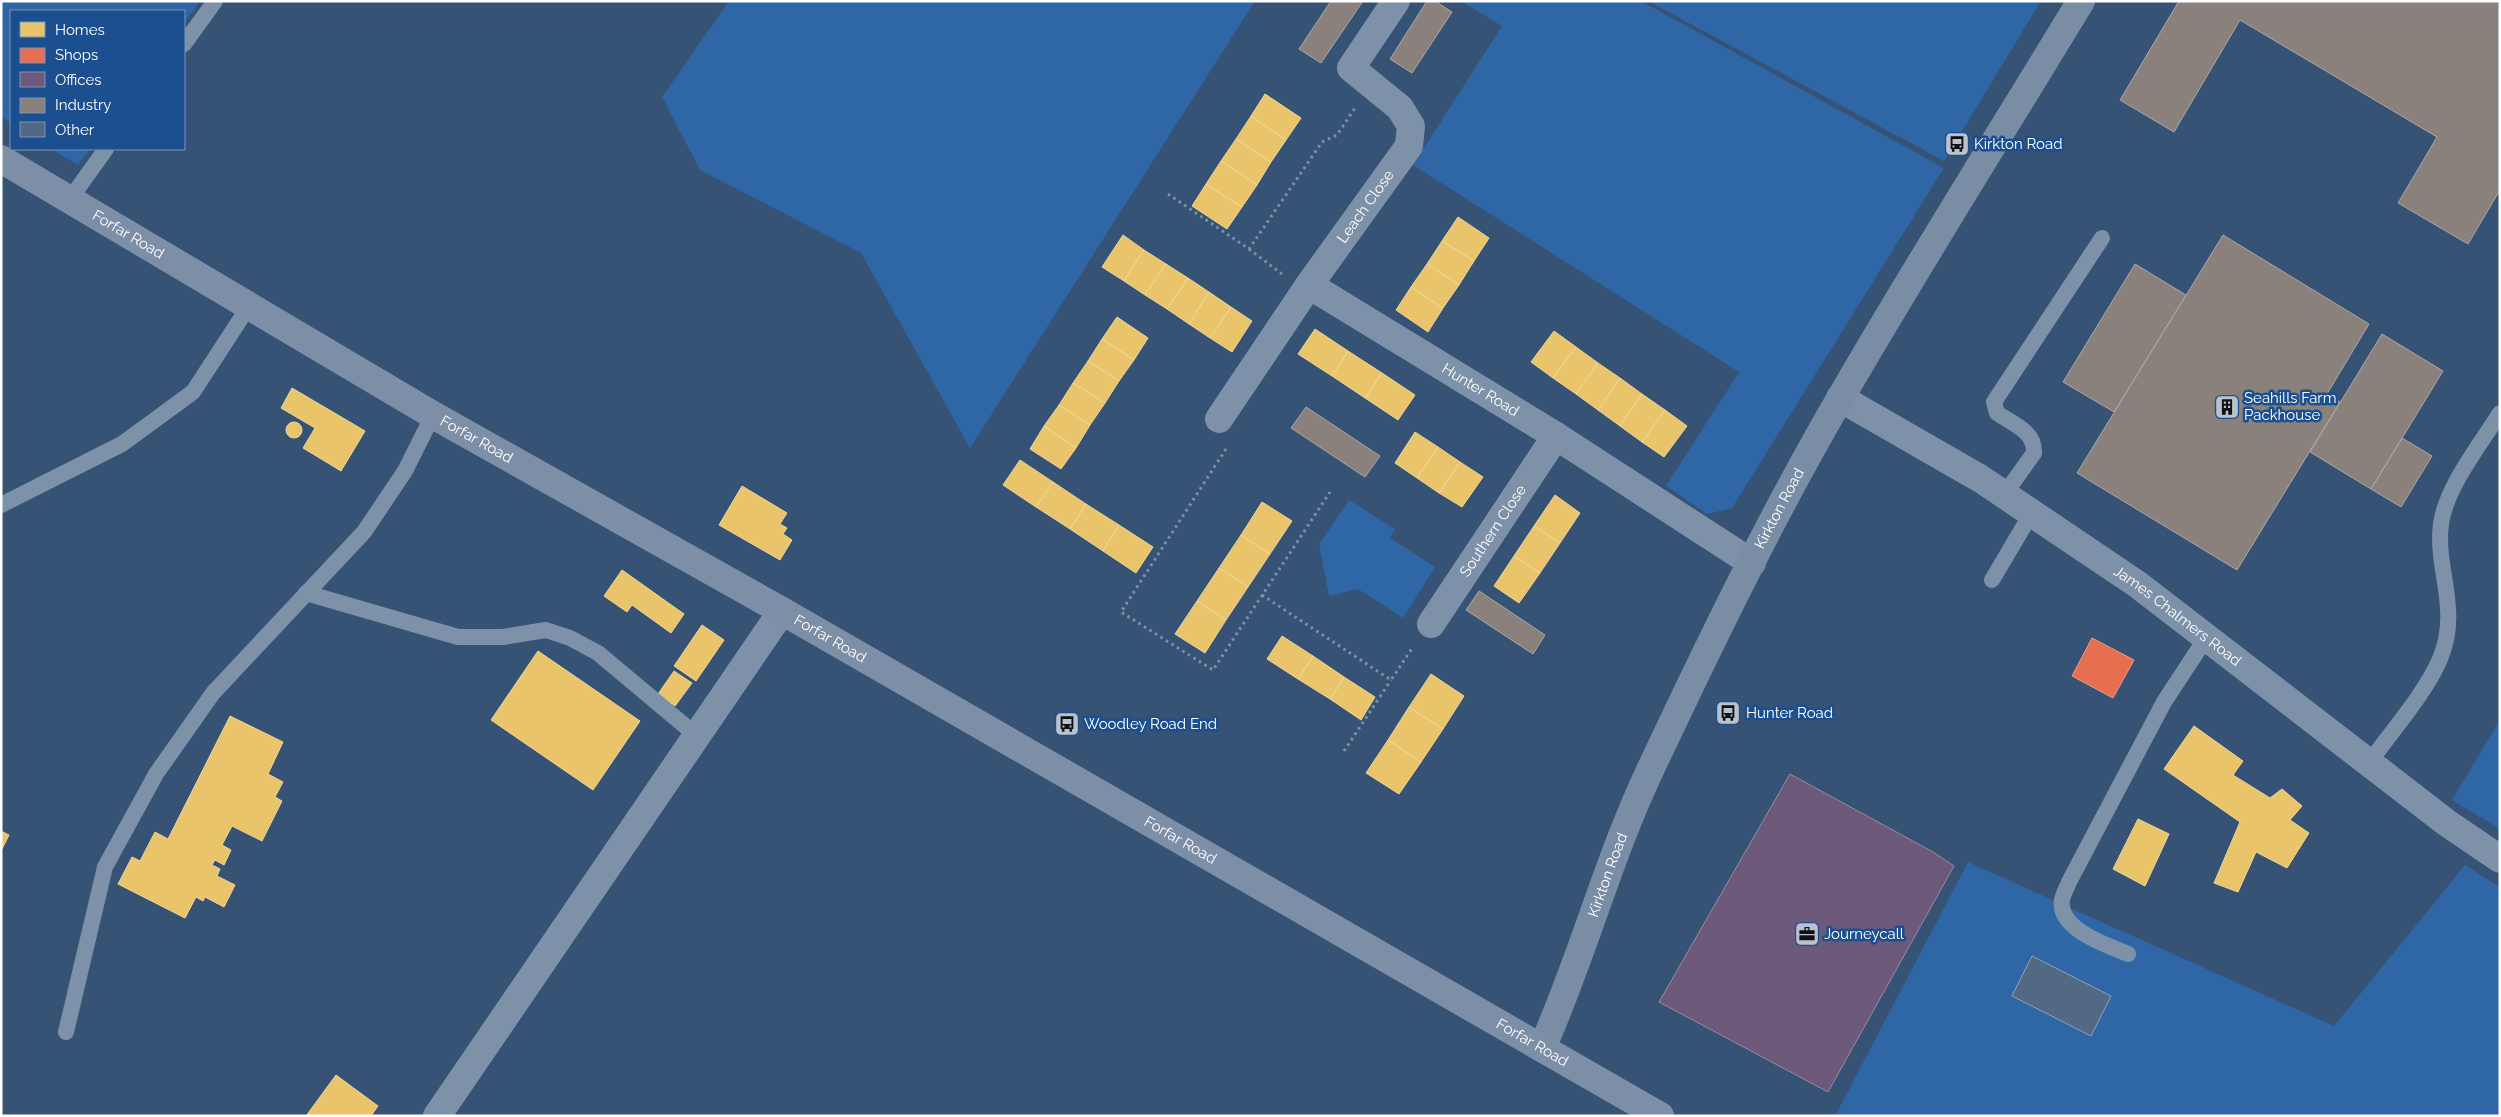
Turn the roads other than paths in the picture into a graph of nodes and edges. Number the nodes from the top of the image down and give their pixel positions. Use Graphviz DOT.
graph roads {
  1 [pos="215,1"];
  2 [pos="1396,1"];
  3 [pos="2081,1"];
  4 [pos="185,43"];
  5 [pos="105,150"];
  6 [pos="1,159"];
  7 [pos="70,199"];
  8 [pos="2102,238"];
  9 [pos="1307,288"];
  10 [pos="249,306"];
  11 [pos="1840,398"];
  12 [pos="2500,413"];
  13 [pos="433,415"];
  14 [pos="1218,419"];
  15 [pos="1556,436"];
  16 [pos="2004,495"];
  17 [pos="1,505"];
  18 [pos="2031,514"];
  19 [pos="1752,563"];
  20 [pos="1992,580"];
  21 [pos="306,594"];
  22 [pos="782,611"];
  23 [pos="1431,624"];
  24 [pos="2206,638"];
  25 [pos="697,736"];
  26 [pos="2369,763"];
  27 [pos="2500,859"];
  28 [pos="2128,954"];
  29 [pos="66,1032"];
  30 [pos="1542,1048"];
  31 [pos="437,1116"];
  32 [pos="1660,1116"];
  1 -- 4 [label="lane"];
  2 -- 9 [label="street, Leach Close"];
  3 -- 11 [label="street, Kirkton Road"];
  5 -- 7 [label="lane"];
  6 -- 7 [label="main road, Forfar Road"];
  7 -- 10 [label="main road, Forfar Road"];
  8 -- 16 [label="lane"];
  9 -- 14 [label="street, Leach Close"];
  9 -- 15 [label="street, Hunter Road"];
  10 -- 13 [label="main road, Forfar Road"];
  10 -- 17 [label="lane"];
  11 -- 16 [label="street, James Chalmers Road"];
  11 -- 19 [label="street, Kirkton Road"];
  12 -- 26 [label="lane"];
  13 -- 21 [label="lane"];
  13 -- 22 [label="main road, Forfar Road"];
  15 -- 19 [label="street, Hunter Road"];
  15 -- 23 [label="street, Southern Close"];
  16 -- 18 [label="street, James Chalmers Road"];
  18 -- 20 [label="lane"];
  18 -- 24 [label="street, James Chalmers Road"];
  19 -- 30 [label="street, Kirkton Road"];
  21 -- 25 [label="lane"];
  21 -- 29 [label="lane"];
  22 -- 25 [label="street"];
  22 -- 30 [label="main road, Forfar Road"];
  24 -- 26 [label="street, James Chalmers Road"];
  24 -- 28 [label="lane"];
  25 -- 31 [label="street"];
  26 -- 27 [label="street, James Chalmers Road"];
  30 -- 32 [label="main road, Forfar Road"];
}
